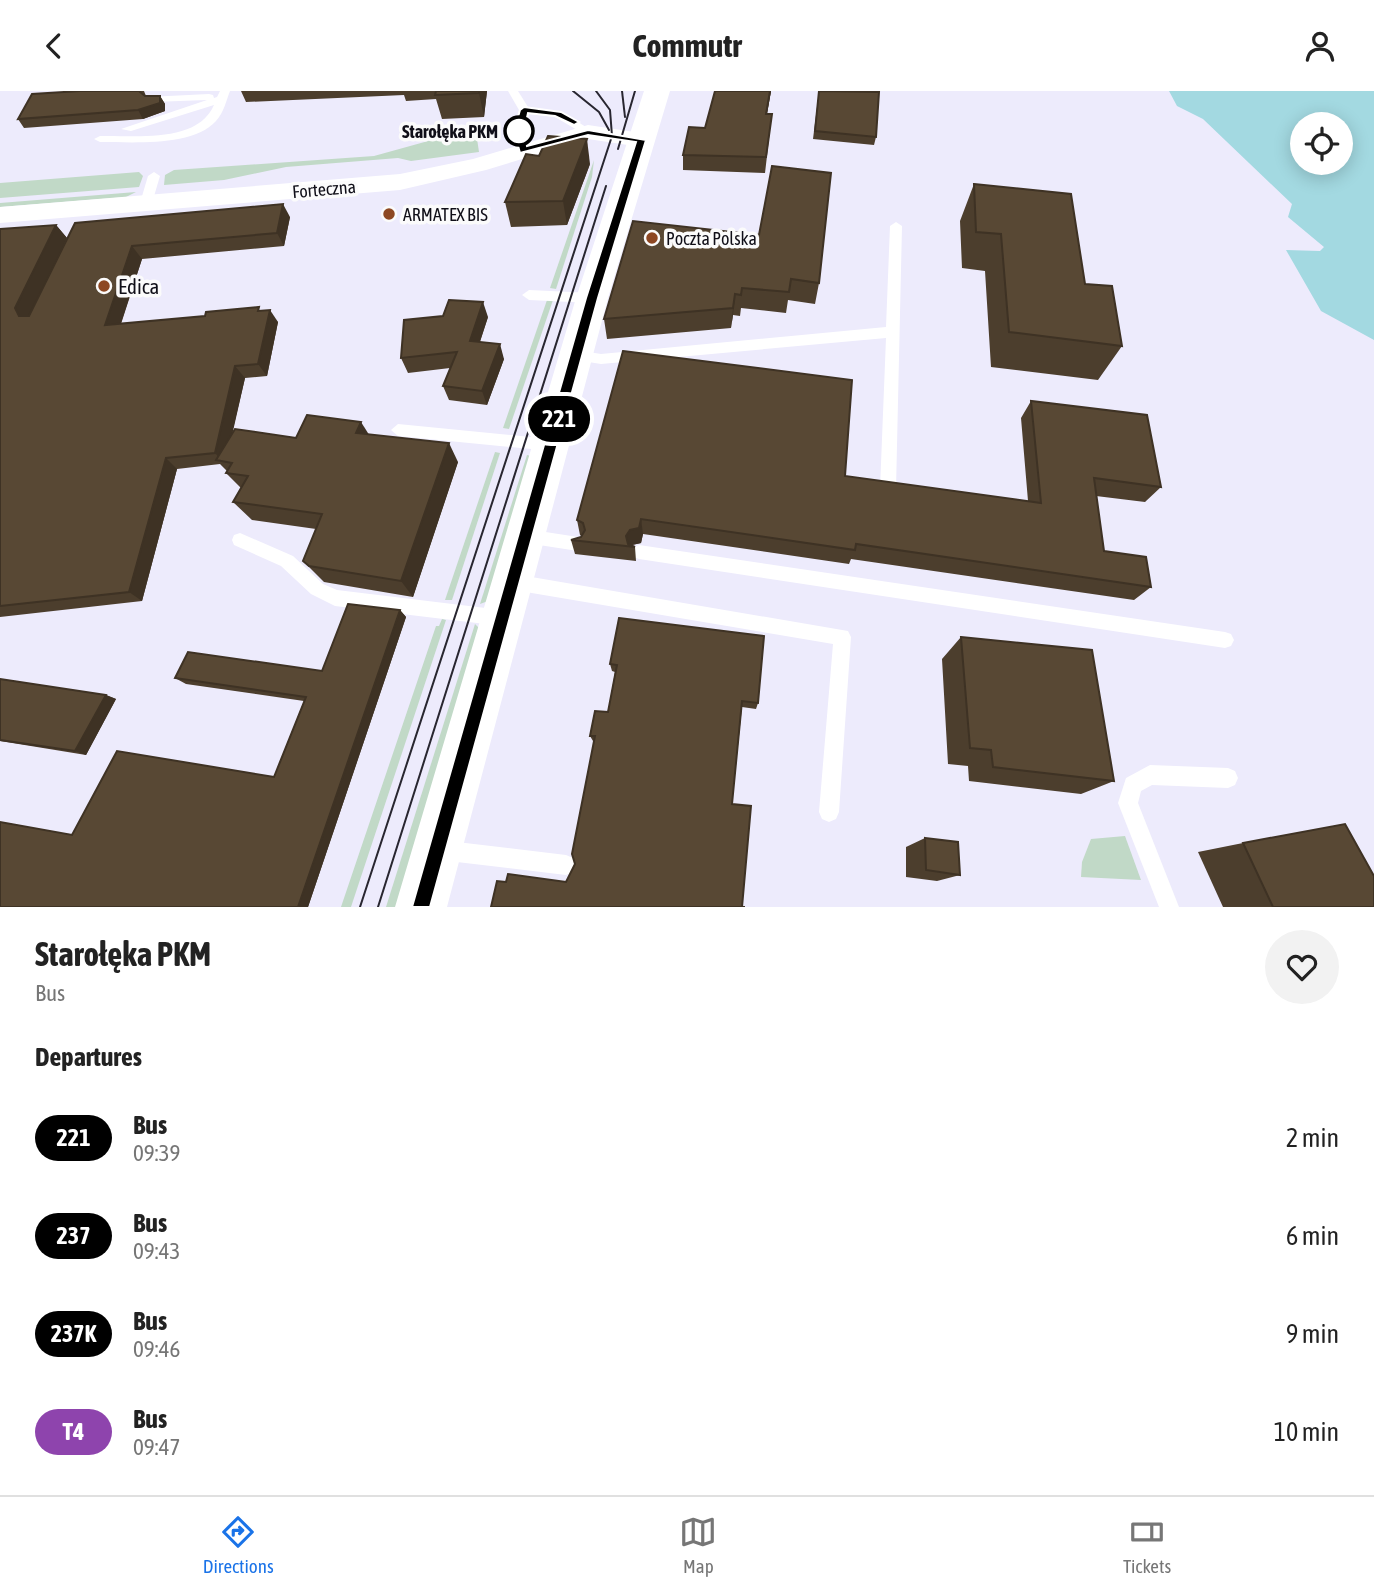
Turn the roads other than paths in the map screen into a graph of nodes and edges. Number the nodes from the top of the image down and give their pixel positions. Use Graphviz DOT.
graph roads {
  1 [pos="513,91"];
  2 [pos="657,91"];
  3 [pos="223,95"];
  4 [pos="152,99"];
  5 [pos="524,110"];
  6 [pos="127,129"];
  7 [pos="588,132"];
  8 [pos="100,139"];
  9 [pos="641,140"];
  10 [pos="523,151"];
  11 [pos="154,176"];
  12 [pos="146,203"];
  13 [pos="0,215"];
  14 [pos="895,226"];
  15 [pos="529,295"];
  16 [pos="592,298"];
  17 [pos="891,332"];
  18 [pos="576,355"];
  19 [pos="398,430"];
  20 [pos="552,445"];
  21 [pos="888,489"];
  22 [pos="526,536"];
  23 [pos="240,540"];
  24 [pos="578,544"];
  25 [pos="639,552"];
  26 [pos="509,600"];
  27 [pos="1225,640"];
  28 [pos="1228,778"];
  29 [pos="829,812"];
  30 [pos="438,849"];
  31 [pos="566,865"];
  32 [pos="421,907"];
  33 [pos="1169,907"];
  1 -- 5 [label="lane"];
  2 -- 9 [label="street"];
  3 -- 4 [label="lane"];
  3 -- 6 [label="lane"];
  3 -- 8 [label="lane"];
  5 -- 7 [label="lane"];
  5 -- 10 [label="lane"];
  7 -- 9 [label="street, Forteczna"];
  7 -- 10 [label="street, Forteczna"];
  9 -- 16 [label="street"];
  10 -- 12 [label="street, Forteczna"];
  11 -- 12 [label="lane"];
  12 -- 13 [label="street, Forteczna"];
  14 -- 17 [label="lane"];
  15 -- 16 [label="lane"];
  16 -- 18 [label="street"];
  17 -- 18 [label="lane"];
  17 -- 21 [label="lane"];
  18 -- 20 [label="street"];
  19 -- 20 [label="lane"];
  20 -- 22 [label="street"];
  22 -- 24 [label="lane"];
  22 -- 26 [label="street"];
  23 -- 26 [label="lane"];
  25 -- 27 [label="lane"];
  26 -- 29 [label="lane"];
  26 -- 30 [label="street"];
  28 -- 33 [label="lane"];
  30 -- 31 [label="lane"];
  30 -- 32 [label="street"];
}
